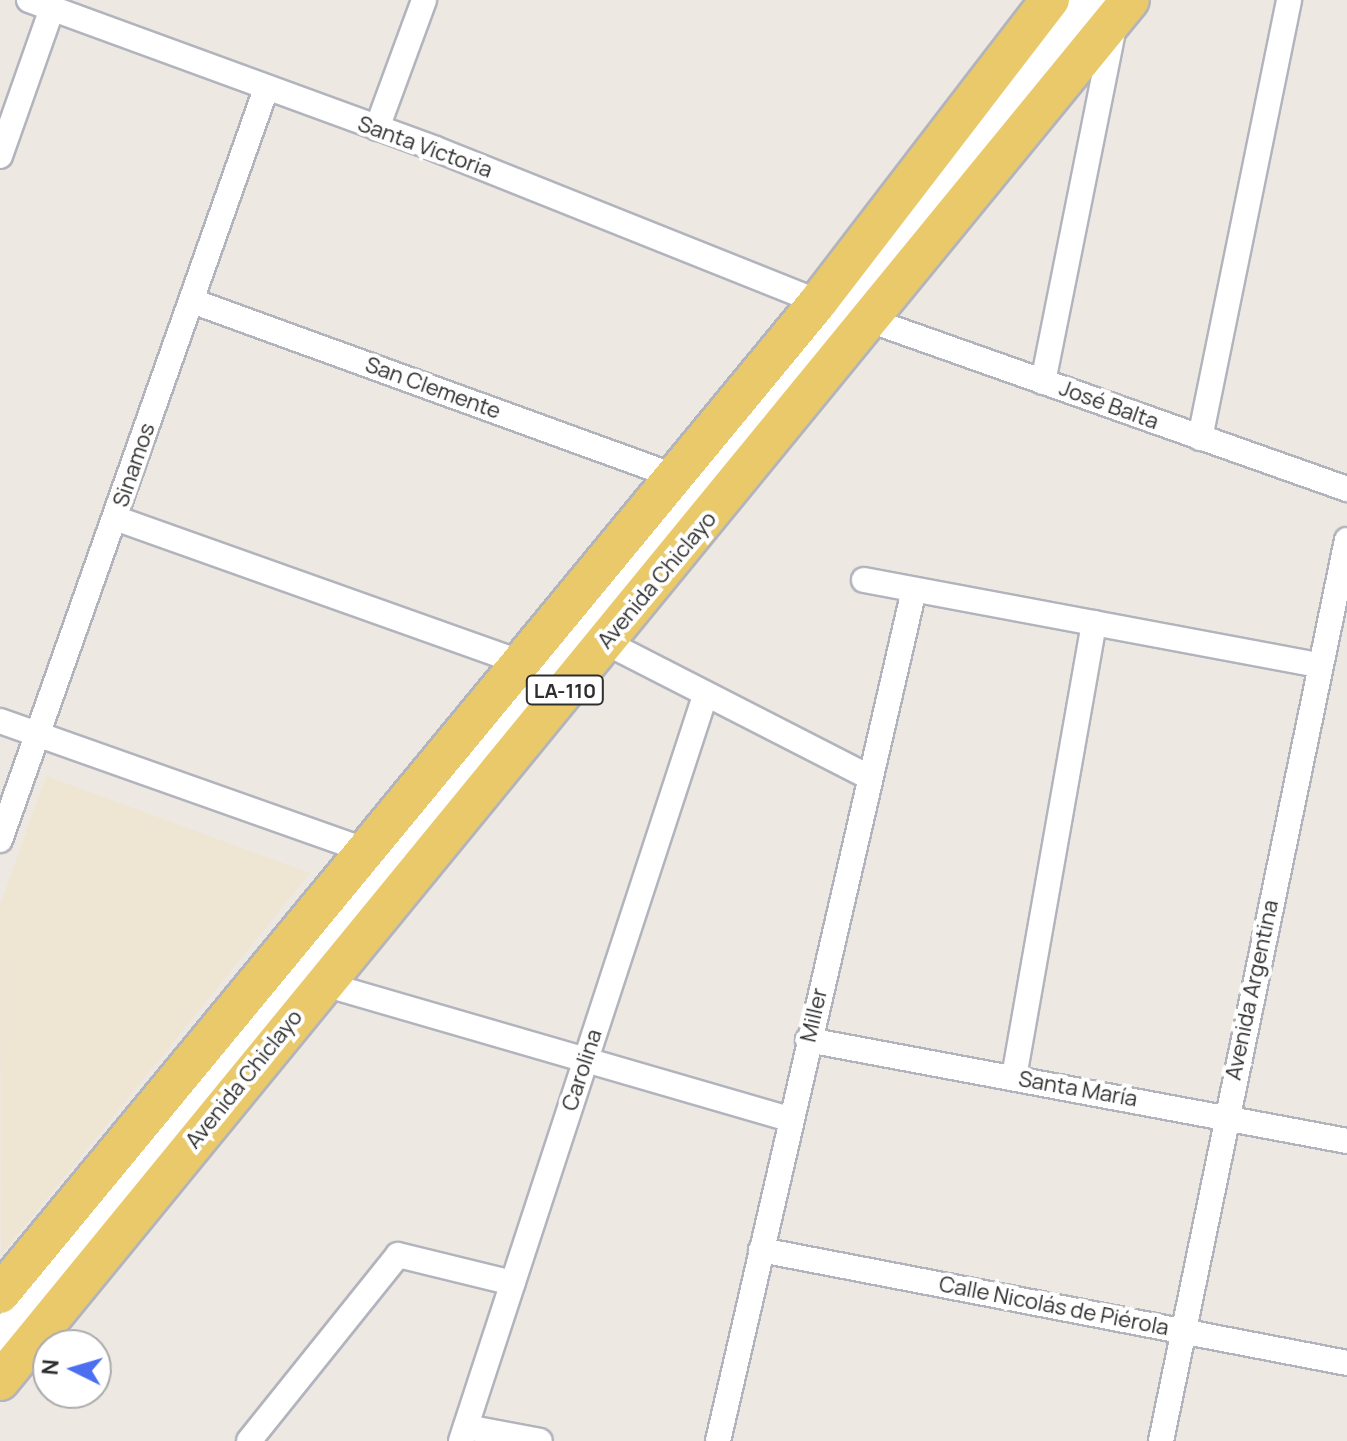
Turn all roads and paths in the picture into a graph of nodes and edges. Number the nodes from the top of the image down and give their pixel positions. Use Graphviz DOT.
graph roads {
  1 [pos="424,0"];
  2 [pos="1050,0"];
  3 [pos="1289,0"];
  4 [pos="41,4"];
  5 [pos="1112,5"];
  6 [pos="266,89"];
  7 [pos="377,128"];
  8 [pos="0,156"];
  9 [pos="192,301"];
  10 [pos="818,302"];
  11 [pos="872,321"];
  12 [pos="1043,382"];
  13 [pos="1200,438"];
  14 [pos="674,476"];
  15 [pos="1347,489"];
  16 [pos="115,518"];
  17 [pos="1347,540"];
  18 [pos="864,580"];
  19 [pos="914,590"];
  20 [pos="1094,623"];
  21 [pos="605,642"];
  22 [pos="523,663"];
  23 [pos="1318,665"];
  24 [pos="704,699"];
  25 [pos="0,721"];
  26 [pos="38,735"];
  27 [pos="867,776"];
  28 [pos="0,840"];
  29 [pos="367,851"];
  30 [pos="321,983"];
  31 [pos="808,1040"];
  32 [pos="586,1060"];
  33 [pos="1014,1077"];
  34 [pos="1227,1116"];
  35 [pos="790,1119"];
  36 [pos="1347,1141"];
  37 [pos="761,1250"];
  38 [pos="513,1283"];
  39 [pos="0,1294"];
  40 [pos="1183,1330"];
  41 [pos="0,1341"];
  42 [pos="1347,1363"];
  43 [pos="0,1381"];
  44 [pos="463,1434"];
  45 [pos="249,1441"];
  46 [pos="540,1441"];
  47 [pos="718,1441"];
  48 [pos="1161,1441"];
  1 -- 7 [label="street"];
  2 -- 10 [label="main road, LA-110"];
  3 -- 13 [label="street"];
  4 -- 6 [label="street, Santa Victoria"];
  4 -- 8 [label="street"];
  5 -- 11 [label="main road, Avenida Chiclayo / LA-110"];
  5 -- 12 [label="street"];
  5 -- 41 [label="street, Avenida Chiclayo"];
  6 -- 7 [label="street, Santa Victoria"];
  6 -- 9 [label="street, Sinamos"];
  7 -- 10 [label="street, Santa Victoria"];
  9 -- 14 [label="street, San Clemente"];
  9 -- 16 [label="street, Sinamos"];
  10 -- 14 [label="main road, LA-110"];
  11 -- 12 [label="street, José Balta"];
  11 -- 21 [label="main road, Avenida Chiclayo / LA-110"];
  12 -- 13 [label="street, José Balta"];
  13 -- 15 [label="street, José Balta"];
  14 -- 22 [label="main road, LA-110"];
  16 -- 22 [label="street"];
  16 -- 26 [label="street, Sinamos"];
  17 -- 23 [label="street, Avenida Argentina"];
  18 -- 19 [label="street"];
  19 -- 20 [label="street"];
  19 -- 27 [label="street, Miller"];
  20 -- 23 [label="street"];
  20 -- 33 [label="street"];
  21 -- 24 [label="street"];
  21 -- 30 [label="main road, Avenida Chiclayo / LA-110"];
  22 -- 29 [label="main road, LA-110"];
  23 -- 34 [label="street, Avenida Argentina"];
  24 -- 27 [label="street"];
  24 -- 32 [label="street, Carolina"];
  25 -- 26 [label="street"];
  26 -- 28 [label="street, Sinamos"];
  26 -- 29 [label="street"];
  27 -- 31 [label="street, Miller"];
  29 -- 39 [label="main road, LA-110"];
  30 -- 32 [label="street"];
  30 -- 43 [label="main road, Avenida Chiclayo / LA-110"];
  31 -- 33 [label="street, Santa María"];
  31 -- 35 [label="street, Miller"];
  32 -- 35 [label="street"];
  32 -- 38 [label="street, Carolina"];
  33 -- 34 [label="street, Santa María"];
  34 -- 36 [label="street, Santa María"];
  34 -- 40 [label="street, Avenida Argentina"];
  35 -- 37 [label="street, Miller"];
  37 -- 40 [label="street, Calle Nicolás de Piérola"];
  37 -- 47 [label="street, Miller"];
  38 -- 44 [label="street, Carolina"];
  38 -- 45 [label="street"];
  40 -- 42 [label="street, Calle Nicolás de Piérola"];
  40 -- 48 [label="street, Avenida Argentina"];
  44 -- 46 [label="street"];
}
